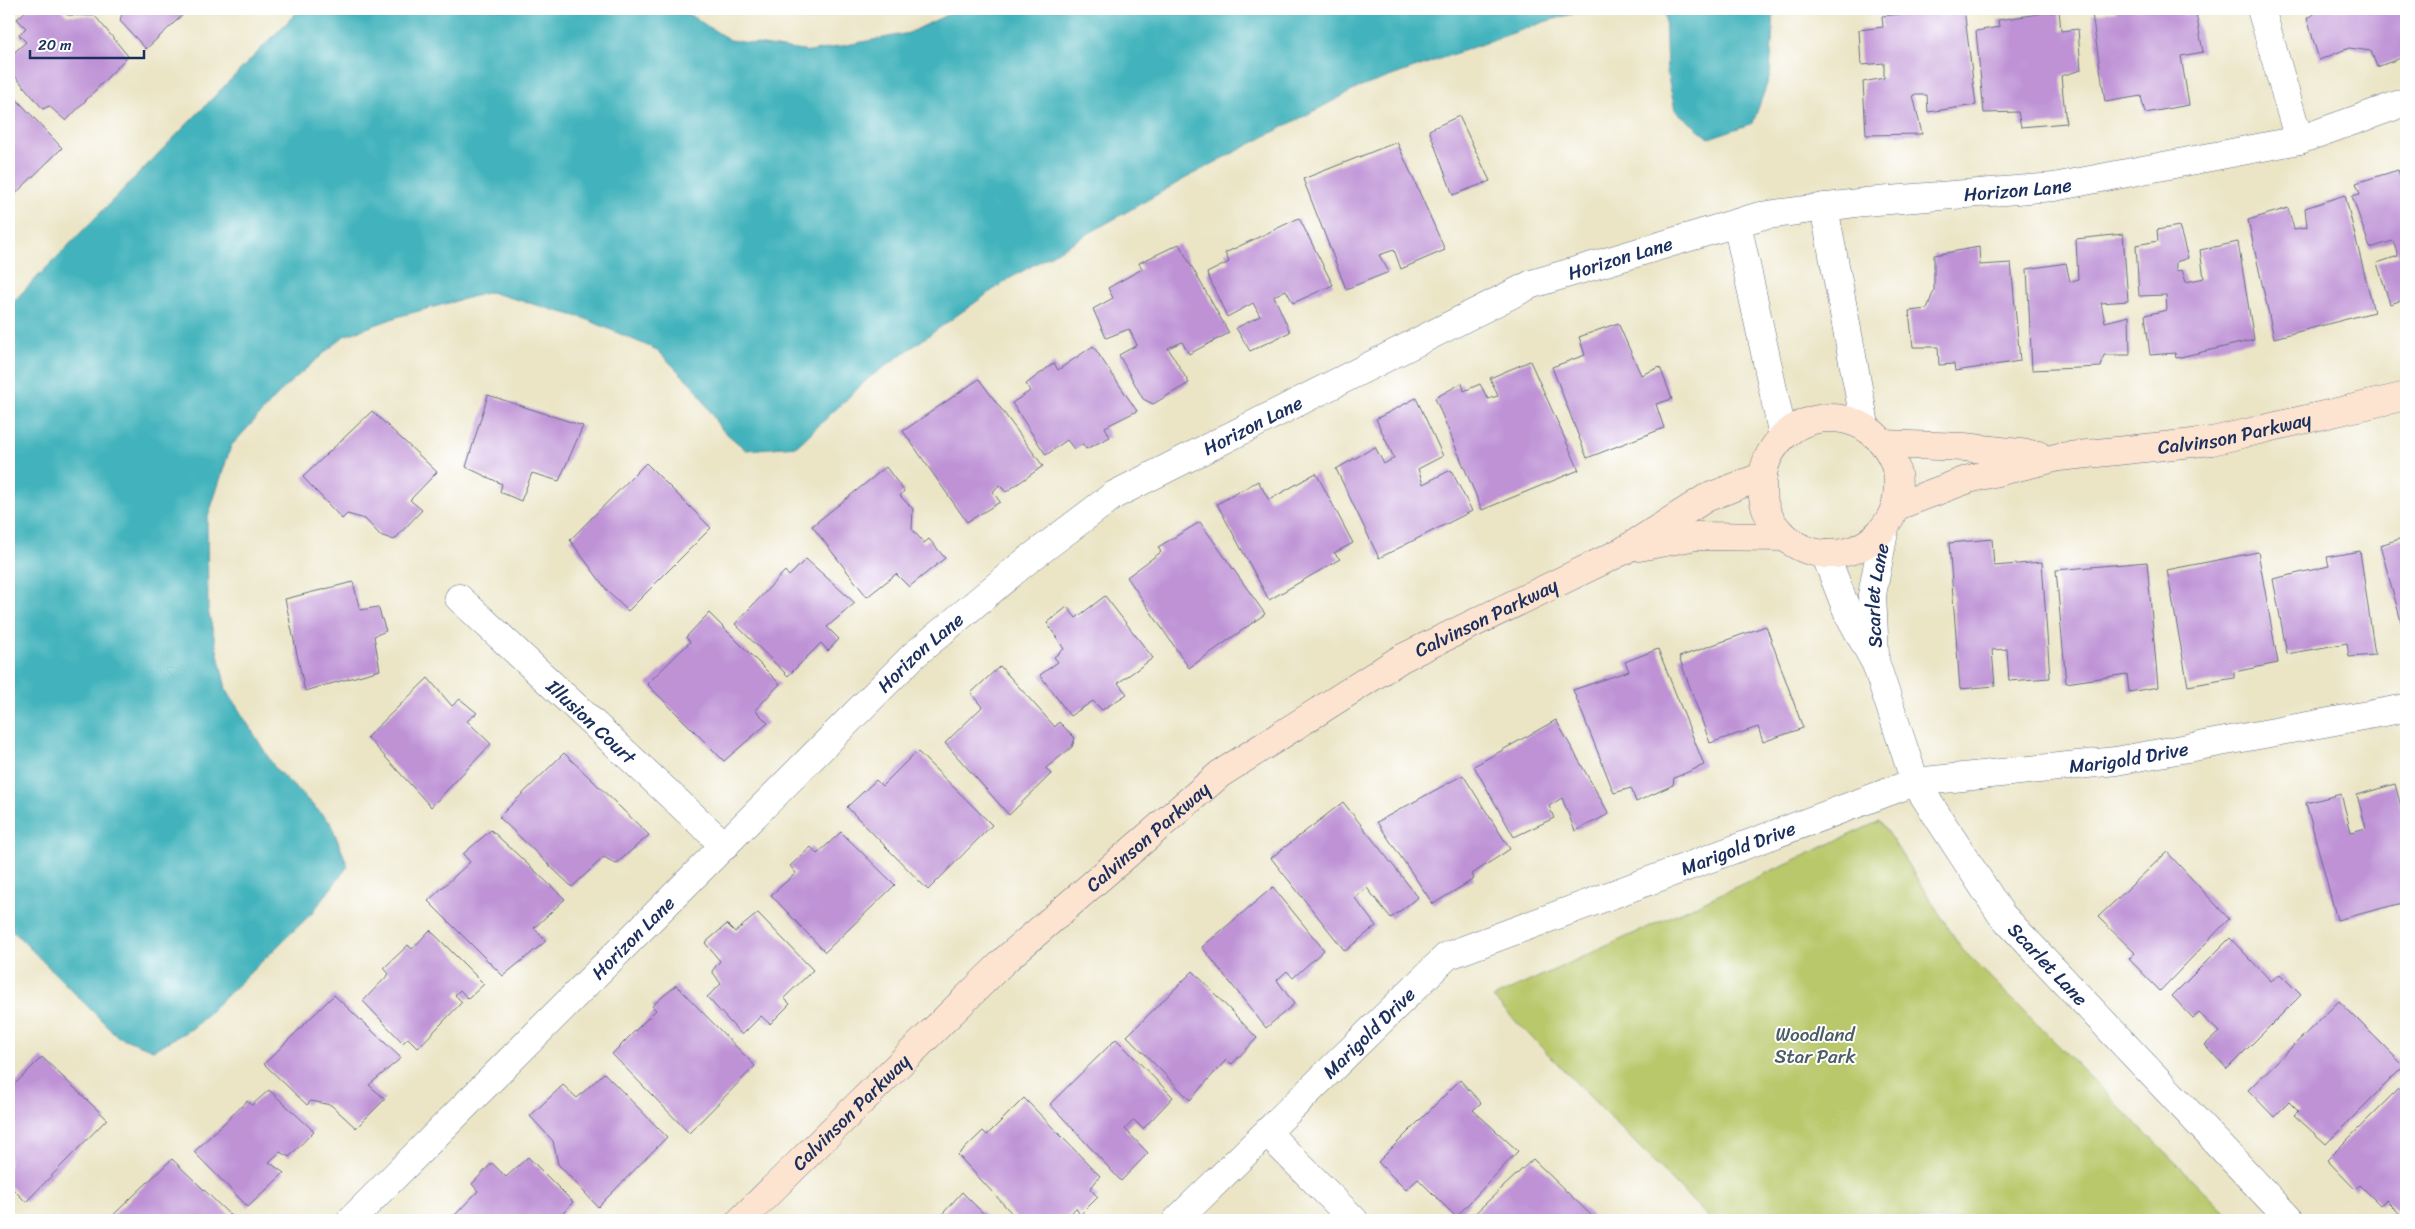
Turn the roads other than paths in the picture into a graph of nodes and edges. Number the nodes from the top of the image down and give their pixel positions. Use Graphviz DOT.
graph roads {
  1 [pos="2261,9"];
  2 [pos="2406,102"];
  3 [pos="2299,140"];
  4 [pos="1824,207"];
  5 [pos="1737,223"];
  6 [pos="2406,396"];
  7 [pos="1864,425"];
  8 [pos="1784,436"];
  9 [pos="1884,444"];
  10 [pos="2059,457"];
  11 [pos="1763,476"];
  12 [pos="1890,517"];
  13 [pos="1784,537"];
  14 [pos="1623,551"];
  15 [pos="1825,554"];
  16 [pos="460,598"];
  17 [pos="1876,664"];
  18 [pos="2406,708"];
  19 [pos="1915,782"];
  20 [pos="725,846"];
  21 [pos="1267,1133"];
  22 [pos="351,1220"];
  23 [pos="741,1220"];
  24 [pos="1177,1220"];
  25 [pos="1354,1220"];
  26 [pos="2290,1220"];
  1 -- 3 [label="street"];
  2 -- 3 [label="street, Horizon Lane"];
  3 -- 4 [label="street, Horizon Lane"];
  4 -- 5 [label="street, Horizon Lane"];
  4 -- 7 [label="street"];
  5 -- 8 [label="street"];
  5 -- 20 [label="street, Horizon Lane"];
  6 -- 10 [label="main road, Calvinson Parkway"];
  7 -- 8 [label="main road"];
  7 -- 9 [label="main road"];
  8 -- 11 [label="main road"];
  9 -- 10 [label="main road, Calvinson Parkway"];
  9 -- 12 [label="main road"];
  10 -- 12 [label="main road, Calvinson Parkway"];
  11 -- 13 [label="main road"];
  11 -- 14 [label="main road, Calvinson Parkway"];
  12 -- 15 [label="main road"];
  12 -- 17 [label="street, Scarlet Lane"];
  13 -- 14 [label="main road, Calvinson Parkway"];
  13 -- 15 [label="main road"];
  14 -- 23 [label="main road, Calvinson Parkway"];
  15 -- 17 [label="street, Scarlet Lane"];
  16 -- 20 [label="street, Illusion Court"];
  17 -- 19 [label="street, Scarlet Lane"];
  18 -- 19 [label="street, Marigold Drive"];
  19 -- 21 [label="street, Marigold Drive"];
  19 -- 26 [label="street, Scarlet Lane"];
  20 -- 22 [label="street, Horizon Lane"];
  21 -- 24 [label="street, Marigold Drive"];
  21 -- 25 [label="street"];
}
